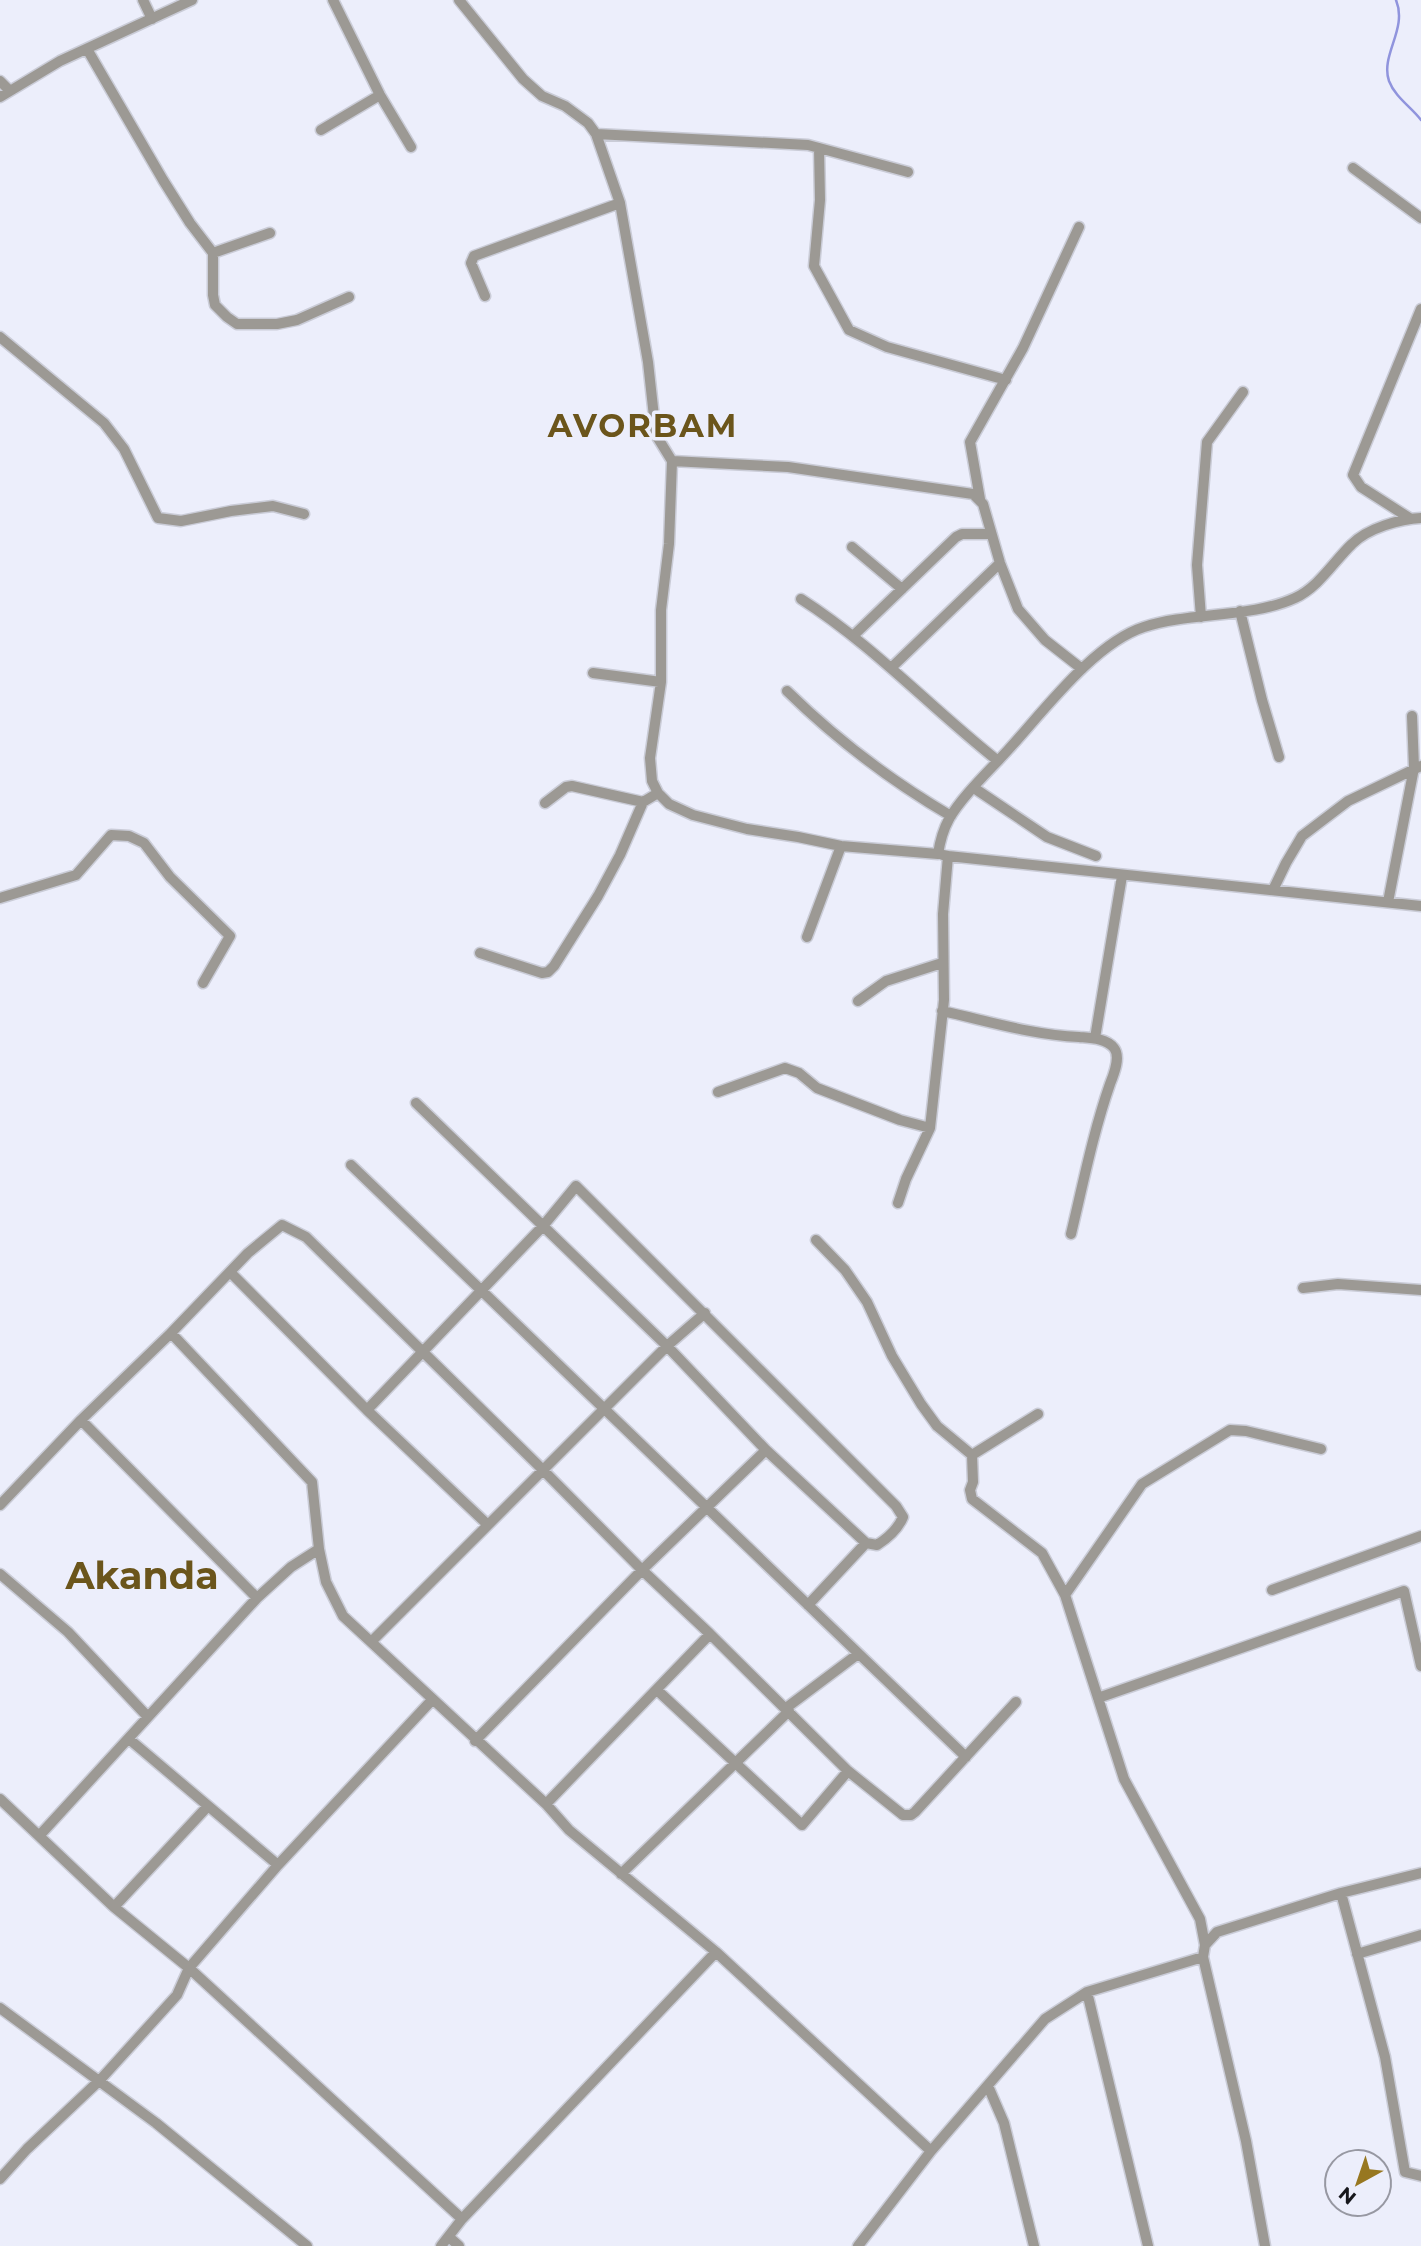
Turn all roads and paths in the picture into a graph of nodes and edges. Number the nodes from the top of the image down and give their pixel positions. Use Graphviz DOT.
graph roads {
  1 [pos="143,0"];
  2 [pos="192,0"];
  3 [pos="333,0"];
  4 [pos="459,0"];
  5 [pos="152,19"];
  6 [pos="87,49"];
  7 [pos="0,80"];
  8 [pos="9,90"];
  9 [pos="380,95"];
  10 [pos="0,97"];
  11 [pos="321,130"];
  12 [pos="596,134"];
  13 [pos="411,147"];
  14 [pos="819,148"];
  15 [pos="1353,167"];
  16 [pos="908,172"];
  17 [pos="620,203"];
  18 [pos="1421,218"];
  19 [pos="1079,227"];
  20 [pos="270,233"];
  21 [pos="213,253"];
  22 [pos="485,296"];
  23 [pos="349,297"];
  24 [pos="1421,309"];
  25 [pos="0,337"];
  26 [pos="1006,380"];
  27 [pos="1242,392"];
  28 [pos="672,460"];
  29 [pos="980,499"];
  30 [pos="304,514"];
  31 [pos="1416,518"];
  32 [pos="991,534"];
  33 [pos="852,547"];
  34 [pos="1000,563"];
  35 [pos="902,589"];
  36 [pos="801,599"];
  37 [pos="1240,611"];
  38 [pos="1200,617"];
  39 [pos="853,636"];
  40 [pos="891,668"];
  41 [pos="1082,669"];
  42 [pos="593,673"];
  43 [pos="661,682"];
  44 [pos="787,691"];
  45 [pos="1412,716"];
  46 [pos="1279,757"];
  47 [pos="998,761"];
  48 [pos="1418,767"];
  49 [pos="974,788"];
  50 [pos="658,793"];
  51 [pos="643,802"];
  52 [pos="545,803"];
  53 [pos="951,816"];
  54 [pos="841,846"];
  55 [pos="943,855"];
  56 [pos="1096,856"];
  57 [pos="1122,876"];
  58 [pos="1273,890"];
  59 [pos="0,898"];
  60 [pos="1388,902"];
  61 [pos="1421,906"];
  62 [pos="807,937"];
  63 [pos="480,953"];
  64 [pos="942,963"];
  65 [pos="203,983"];
  66 [pos="858,1001"];
  67 [pos="942,1012"];
  68 [pos="1095,1038"];
  69 [pos="718,1092"];
  70 [pos="416,1103"];
  71 [pos="930,1128"];
  72 [pos="351,1165"];
  73 [pos="898,1203"];
  74 [pos="543,1226"];
  75 [pos="1071,1234"];
  76 [pos="816,1240"];
  77 [pos="230,1272"];
  78 [pos="1303,1288"];
  79 [pos="1421,1290"];
  80 [pos="480,1291"];
  81 [pos="705,1313"];
  82 [pos="171,1334"];
  83 [pos="667,1346"];
  84 [pos="421,1352"];
  85 [pos="605,1408"];
  86 [pos="367,1410"];
  87 [pos="1038,1414"];
  88 [pos="80,1420"];
  89 [pos="1321,1449"];
  90 [pos="766,1450"];
  91 [pos="971,1455"];
  92 [pos="542,1469"];
  93 [pos="0,1505"];
  94 [pos="708,1508"];
  95 [pos="487,1524"];
  96 [pos="1421,1536"];
  97 [pos="866,1543"];
  98 [pos="319,1549"];
  99 [pos="642,1570"];
  100 [pos="0,1574"];
  101 [pos="1272,1590"];
  102 [pos="1065,1595"];
  103 [pos="257,1598"];
  104 [pos="808,1605"];
  105 [pos="710,1634"];
  106 [pos="372,1641"];
  107 [pos="859,1654"];
  108 [pos="1421,1666"];
  109 [pos="657,1690"];
  110 [pos="1098,1698"];
  111 [pos="432,1700"];
  112 [pos="1016,1702"];
  113 [pos="788,1709"];
  114 [pos="147,1716"];
  115 [pos="129,1739"];
  116 [pos="475,1741"];
  117 [pos="966,1757"];
  118 [pos="736,1763"];
  119 [pos="848,1771"];
  120 [pos="0,1799"];
  121 [pos="546,1804"];
  122 [pos="208,1806"];
  123 [pos="38,1836"];
  124 [pos="278,1865"];
  125 [pos="1421,1873"];
  126 [pos="621,1874"];
  127 [pos="1341,1893"];
  128 [pos="114,1907"];
  129 [pos="1200,1919"];
  130 [pos="1217,1932"];
  131 [pos="1421,1935"];
  132 [pos="1205,1945"];
  133 [pos="716,1952"];
  134 [pos="1357,1954"];
  135 [pos="1203,1957"];
  136 [pos="189,1968"];
  137 [pos="1087,1992"];
  138 [pos="0,2008"];
  139 [pos="100,2080"];
  140 [pos="988,2086"];
  141 [pos="931,2151"];
  142 [pos="1421,2176"];
  143 [pos="0,2179"];
  144 [pos="462,2219"];
  145 [pos="449,2237"];
  146 [pos="307,2246"];
  147 [pos="441,2246"];
  148 [pos="459,2246"];
  149 [pos="858,2246"];
  150 [pos="1034,2246"];
  151 [pos="1149,2246"];
  152 [pos="1265,2246"];
  1 -- 5 [label="street"];
  2 -- 5 [label="street"];
  3 -- 9 [label="street"];
  4 -- 12 [label="street"];
  5 -- 6 [label="street"];
  6 -- 8 [label="street"];
  6 -- 21 [label="street"];
  7 -- 8 [label="street"];
  8 -- 10 [label="street"];
  9 -- 11 [label="street"];
  9 -- 13 [label="street"];
  12 -- 14 [label="street"];
  12 -- 17 [label="street"];
  14 -- 16 [label="street"];
  14 -- 26 [label="street"];
  15 -- 18 [label="street"];
  17 -- 22 [label="street"];
  17 -- 28 [label="street"];
  19 -- 26 [label="street"];
  20 -- 21 [label="street"];
  21 -- 23 [label="street"];
  24 -- 31 [label="street"];
  25 -- 30 [label="street"];
  26 -- 29 [label="street"];
  27 -- 38 [label="street"];
  28 -- 29 [label="street"];
  28 -- 43 [label="street"];
  29 -- 32 [label="street"];
  31 -- 37 [label="street"];
  32 -- 34 [label="street"];
  32 -- 35 [label="street"];
  33 -- 35 [label="street"];
  34 -- 40 [label="street"];
  34 -- 41 [label="street"];
  35 -- 39 [label="street"];
  36 -- 39 [label="street"];
  37 -- 38 [label="street"];
  37 -- 46 [label="street"];
  38 -- 41 [label="street"];
  39 -- 40 [label="street"];
  40 -- 47 [label="street"];
  41 -- 47 [label="street"];
  42 -- 43 [label="street"];
  43 -- 50 [label="street"];
  44 -- 53 [label="street"];
  45 -- 48 [label="street"];
  47 -- 49 [label="street"];
  48 -- 58 [label="street"];
  48 -- 60 [label="street"];
  49 -- 53 [label="street"];
  49 -- 56 [label="street"];
  50 -- 51 [label="street"];
  50 -- 54 [label="street"];
  51 -- 52 [label="street"];
  51 -- 63 [label="street"];
  53 -- 55 [label="street"];
  54 -- 55 [label="street"];
  54 -- 62 [label="street"];
  55 -- 57 [label="street"];
  55 -- 64 [label="street"];
  57 -- 58 [label="street"];
  57 -- 68 [label="street"];
  58 -- 60 [label="street"];
  59 -- 65 [label="street"];
  60 -- 61 [label="street"];
  64 -- 66 [label="street"];
  64 -- 67 [label="street"];
  67 -- 68 [label="street"];
  67 -- 71 [label="street"];
  68 -- 75 [label="street"];
  69 -- 71 [label="street"];
  70 -- 74 [label="street"];
  71 -- 73 [label="street"];
  72 -- 80 [label="street"];
  74 -- 80 [label="street"];
  74 -- 81 [label="street"];
  74 -- 83 [label="street"];
  76 -- 91 [label="street"];
  77 -- 82 [label="street"];
  77 -- 84 [label="street"];
  77 -- 86 [label="street"];
  78 -- 79 [label="street"];
  80 -- 84 [label="street"];
  80 -- 85 [label="street"];
  81 -- 83 [label="street"];
  81 -- 97 [label="street"];
  82 -- 88 [label="street"];
  82 -- 98 [label="street"];
  83 -- 85 [label="street"];
  83 -- 90 [label="street"];
  84 -- 86 [label="street"];
  84 -- 92 [label="street"];
  85 -- 92 [label="street"];
  85 -- 94 [label="street"];
  86 -- 95 [label="street"];
  87 -- 91 [label="street"];
  88 -- 93 [label="street"];
  88 -- 103 [label="street"];
  89 -- 102 [label="street"];
  90 -- 94 [label="street"];
  90 -- 97 [label="street"];
  91 -- 102 [label="street"];
  92 -- 95 [label="street"];
  92 -- 99 [label="street"];
  94 -- 99 [label="street"];
  94 -- 104 [label="street"];
  95 -- 106 [label="street"];
  96 -- 101 [label="street"];
  97 -- 104 [label="street"];
  98 -- 103 [label="street"];
  98 -- 106 [label="street"];
  99 -- 105 [label="street"];
  99 -- 116 [label="street"];
  100 -- 114 [label="street"];
  102 -- 110 [label="street"];
  103 -- 114 [label="street"];
  104 -- 107 [label="street"];
  105 -- 109 [label="street"];
  105 -- 113 [label="street"];
  106 -- 111 [label="street"];
  107 -- 113 [label="street"];
  107 -- 117 [label="street"];
  108 -- 110 [label="street"];
  109 -- 118 [label="street"];
  109 -- 121 [label="street"];
  110 -- 129 [label="street"];
  111 -- 116 [label="street"];
  111 -- 124 [label="street"];
  112 -- 117 [label="street"];
  113 -- 118 [label="street"];
  113 -- 119 [label="street"];
  114 -- 115 [label="street"];
  115 -- 122 [label="street"];
  115 -- 123 [label="street"];
  116 -- 121 [label="street"];
  117 -- 119 [label="street"];
  118 -- 119 [label="street"];
  118 -- 126 [label="street"];
  120 -- 123 [label="street"];
  121 -- 126 [label="street"];
  122 -- 124 [label="street"];
  122 -- 128 [label="street"];
  123 -- 128 [label="street"];
  124 -- 136 [label="street"];
  125 -- 127 [label="street"];
  126 -- 133 [label="street"];
  127 -- 130 [label="street"];
  127 -- 134 [label="street"];
  128 -- 136 [label="street"];
  129 -- 130 [label="street"];
  129 -- 132 [label="street"];
  130 -- 132 [label="street"];
  131 -- 134 [label="street"];
  132 -- 135 [label="street"];
  133 -- 141 [label="street"];
  133 -- 144 [label="street"];
  134 -- 142 [label="street"];
  135 -- 137 [label="street"];
  135 -- 152 [label="street"];
  136 -- 139 [label="street"];
  136 -- 144 [label="street"];
  137 -- 140 [label="street"];
  137 -- 151 [label="street"];
  138 -- 139 [label="street"];
  139 -- 143 [label="street"];
  139 -- 146 [label="street"];
  140 -- 141 [label="street"];
  140 -- 150 [label="street"];
  141 -- 149 [label="street"];
  144 -- 145 [label="street"];
  145 -- 147 [label="street"];
  145 -- 148 [label="street"];
}
